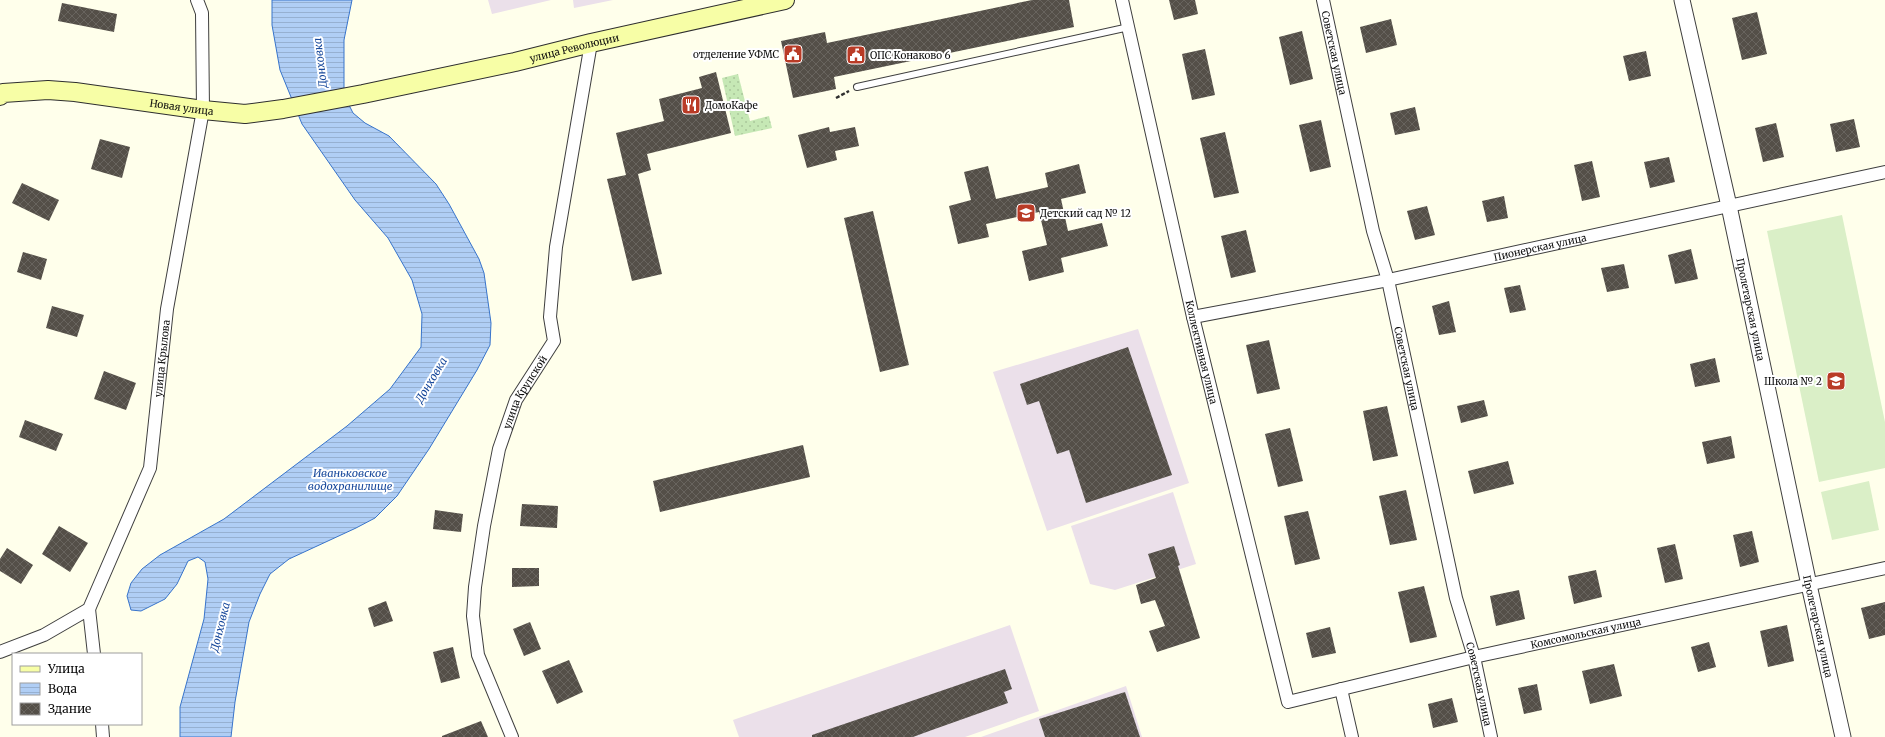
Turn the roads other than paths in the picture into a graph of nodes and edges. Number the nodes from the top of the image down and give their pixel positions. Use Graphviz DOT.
graph roads {
  1 [pos="197,0"];
  2 [pos="784,0"];
  3 [pos="1122,0"];
  4 [pos="1323,0"];
  5 [pos="1682,0"];
  6 [pos="1129,27"];
  7 [pos="591,43"];
  8 [pos="857,87"];
  9 [pos="363,94"];
  10 [pos="0,96"];
  11 [pos="203,110"];
  12 [pos="1885,172"];
  13 [pos="1729,206"];
  14 [pos="1388,280"];
  15 [pos="1193,317"];
  16 [pos="1885,568"];
  17 [pos="1809,585"];
  18 [pos="89,609"];
  19 [pos="0,652"];
  20 [pos="94,653"];
  21 [pos="1474,657"];
  22 [pos="1341,689"];
  23 [pos="1288,702"];
  24 [pos="102,725"];
  25 [pos="103,737"];
  26 [pos="512,737"];
  27 [pos="1352,737"];
  28 [pos="1491,737"];
  29 [pos="1844,737"];
  1 -- 11 [label="street, улица Крылова"];
  2 -- 7 [label="main road, улица Революции"];
  3 -- 6 [label="street, Коллективная улица"];
  4 -- 14 [label="street, Советская улица"];
  5 -- 13 [label="street, Пролетарская улица"];
  6 -- 8 [label="lane"];
  6 -- 15 [label="street, Коллективная улица"];
  7 -- 9 [label="main road, улица Революции"];
  7 -- 26 [label="street, улица Крупской"];
  9 -- 11 [label="main road, Новая улица"];
  10 -- 11 [label="main road, Новая улица"];
  11 -- 18 [label="street, улица Крылова"];
  12 -- 13 [label="street, Пионерская улица"];
  13 -- 14 [label="street, Пионерская улица"];
  13 -- 17 [label="street, Пролетарская улица"];
  14 -- 15 [label="street, Пионерская улица"];
  14 -- 21 [label="street, Советская улица"];
  15 -- 23 [label="street, Коллективная улица"];
  16 -- 17 [label="street, Комсомольская улица"];
  17 -- 21 [label="street, Комсомольская улица"];
  17 -- 29 [label="street, Пролетарская улица"];
  18 -- 19 [label="street"];
  18 -- 20 [label="street"];
  21 -- 22 [label="street, Комсомольская улица"];
  21 -- 28 [label="street, Советская улица"];
  22 -- 23 [label="street, Комсомольская улица"];
  22 -- 27 [label="street"];
  24 -- 25 [label="street"];
}
